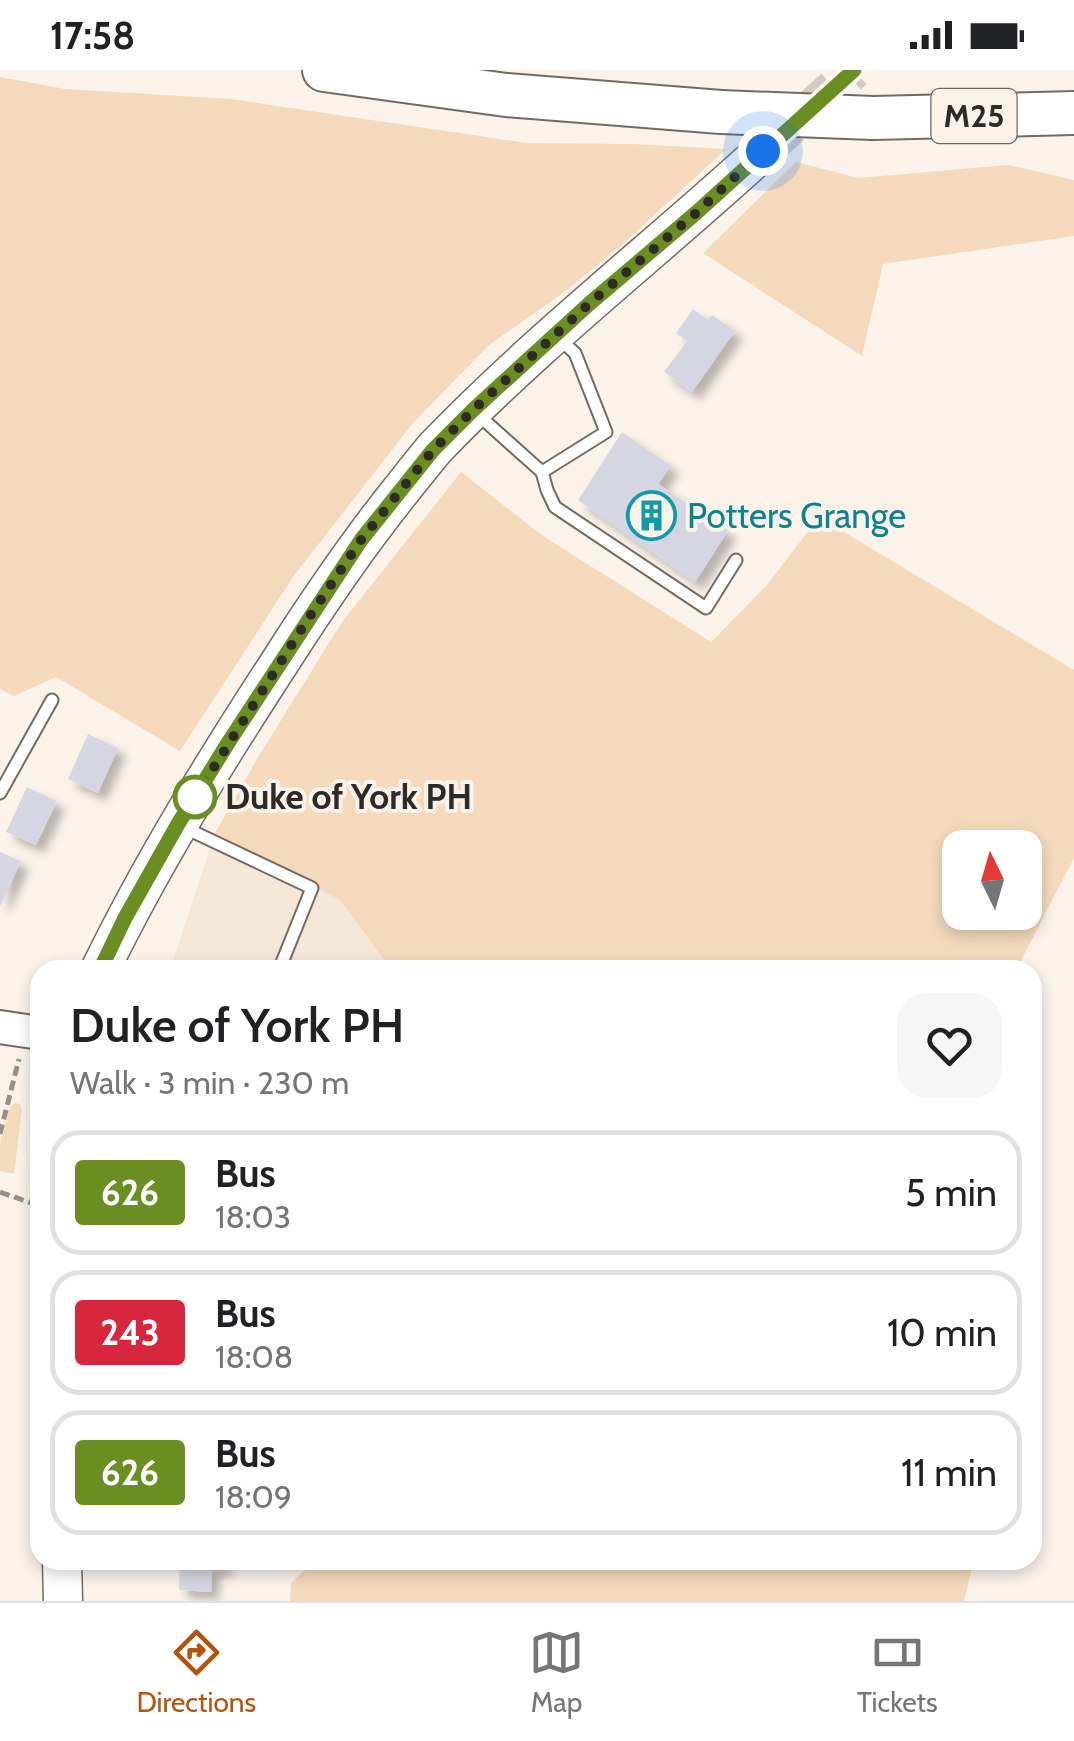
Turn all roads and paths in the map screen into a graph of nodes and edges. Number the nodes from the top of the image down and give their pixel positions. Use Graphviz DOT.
graph roads {
  1 [pos="324,70"];
  2 [pos="1074,112"];
  3 [pos="763,151"];
  4 [pos="555,335"];
  5 [pos="473,410"];
  6 [pos="542,472"];
  7 [pos="736,560"];
  8 [pos="52,700"];
  9 [pos="0,792"];
  10 [pos="178,824"];
  11 [pos="105,960"];
  12 [pos="283,960"];
  13 [pos="22,1030"];
  14 [pos="0,1134"];
  15 [pos="0,1192"];
  16 [pos="30,1202"];
  17 [pos="62,1570"];
  18 [pos="63,1601"];
  1 -- 2 [label="highway, M25, bridge"];
  3 -- 4 [label="main road"];
  4 -- 5 [label="main road"];
  4 -- 6 [label="lane"];
  5 -- 6 [label="lane"];
  5 -- 10 [label="main road"];
  6 -- 7 [label="lane"];
  8 -- 9 [label="lane"];
  10 -- 11 [label="main road"];
  10 -- 12 [label="lane"];
  13 -- 14 [label="path"];
  15 -- 16 [label="path"];
  17 -- 18 [label="main road"];
}
